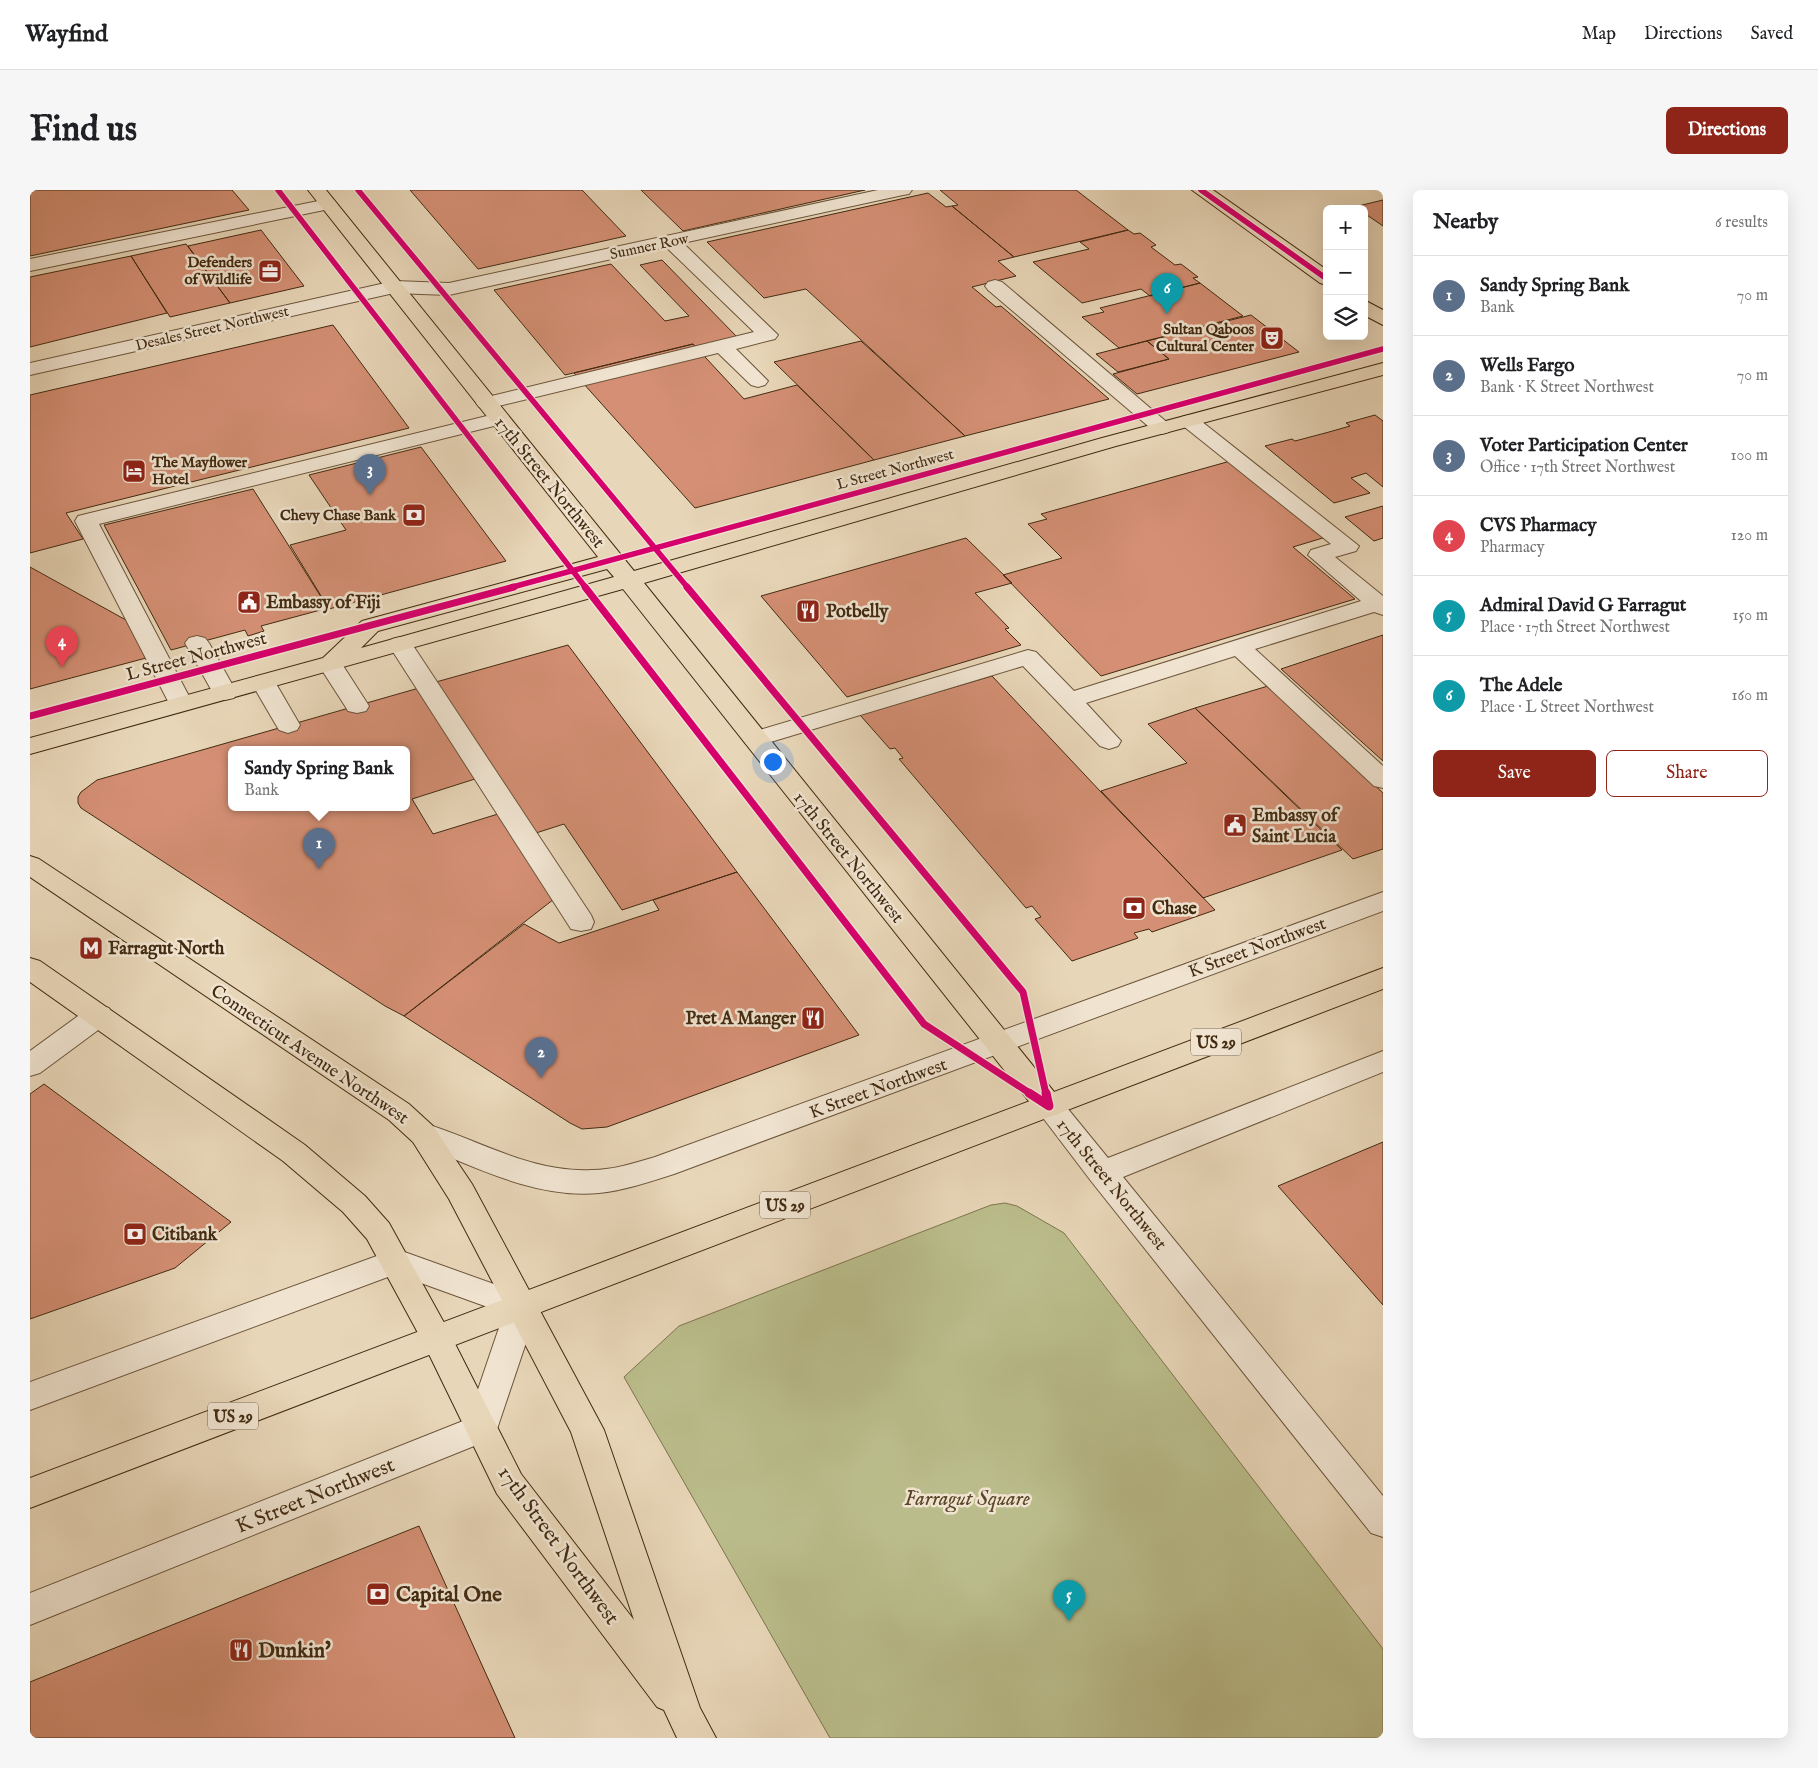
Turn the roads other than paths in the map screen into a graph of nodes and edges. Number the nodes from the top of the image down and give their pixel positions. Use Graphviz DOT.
graph roads {
  1 [pos="904,190"];
  2 [pos="1201,190"];
  3 [pos="323,197"];
  4 [pos="670,242"];
  5 [pos="30,265"];
  6 [pos="1323,276"];
  7 [pos="995,286"];
  8 [pos="394,287"];
  9 [pos="1368,309"];
  10 [pos="1383,319"];
  11 [pos="722,346"];
  12 [pos="1383,350"];
  13 [pos="30,369"];
  14 [pos="1383,369"];
  15 [pos="758,381"];
  16 [pos="492,411"];
  17 [pos="1189,421"];
  18 [pos="1162,428"];
  19 [pos="613,560"];
  20 [pos="628,580"];
  21 [pos="1380,605"];
  22 [pos="197,643"];
  23 [pos="400,644"];
  24 [pos="1239,647"];
  25 [pos="330,664"];
  26 [pos="263,682"];
  27 [pos="225,692"];
  28 [pos="1071,700"];
  29 [pos="181,704"];
  30 [pos="357,706"];
  31 [pos="288,725"];
  32 [pos="755,739"];
  33 [pos="1109,741"];
  34 [pos="30,746"];
  35 [pos="1383,780"];
  36 [pos="30,865"];
  37 [pos="1383,901"];
  38 [pos="581,922"];
  39 [pos="30,968"];
  40 [pos="1383,978"];
  41 [pos="99,1015"];
  42 [pos="999,1043"];
  43 [pos="1383,1061"];
  44 [pos="30,1066"];
  45 [pos="1049,1106"];
  46 [pos="423,1134"];
  47 [pos="1102,1173"];
  48 [pos="396,1261"];
  49 [pos="522,1307"];
  50 [pos="437,1339"];
  51 [pos="30,1396"];
  52 [pos="482,1428"];
  53 [pos="30,1493"];
  54 [pos="1383,1522"];
  55 [pos="30,1609"];
  56 [pos="691,1726"];
  1 -- 4 [label="street, Sumner Row"];
  2 -- 6 [label="main road"];
  3 -- 5 [label="street"];
  3 -- 8 [label="main road, 17th Street Northwest"];
  4 -- 8 [label="street, Sumner Row"];
  4 -- 11 [label="street"];
  7 -- 18 [label="street"];
  8 -- 13 [label="street, Desales Street Northwest"];
  8 -- 16 [label="main road, 17th Street Northwest"];
  9 -- 10 [label="main road"];
  11 -- 15 [label="street"];
  11 -- 16 [label="street"];
  12 -- 18 [label="main road"];
  14 -- 17 [label="main road, L Street Northwest"];
  16 -- 19 [label="main road, 17th Street Northwest"];
  16 -- 29 [label="street"];
  17 -- 18 [label="main road, L Street Northwest"];
  17 -- 21 [label="street"];
  18 -- 20 [label="main road, L Street Northwest"];
  19 -- 20 [label="main road, 17th Street Northwest"];
  19 -- 25 [label="main road"];
  20 -- 23 [label="main road, L Street Northwest"];
  20 -- 32 [label="main road, 17th Street Northwest"];
  21 -- 24 [label="street"];
  22 -- 27 [label="street"];
  23 -- 25 [label="main road, L Street Northwest"];
  23 -- 38 [label="street"];
  24 -- 28 [label="street"];
  24 -- 35 [label="street"];
  25 -- 26 [label="main road, L Street Northwest"];
  25 -- 30 [label="street"];
  26 -- 27 [label="main road, L Street Northwest"];
  26 -- 31 [label="street"];
  27 -- 29 [label="main road, L Street Northwest"];
  28 -- 32 [label="street"];
  28 -- 33 [label="street"];
  29 -- 34 [label="main road, L Street Northwest"];
  32 -- 42 [label="main road, 17th Street Northwest"];
  36 -- 46 [label="main road, Connecticut Avenue Northwest"];
  37 -- 42 [label="street, K Street Northwest"];
  39 -- 41 [label="main road"];
  40 -- 45 [label="main road, US 29"];
  41 -- 44 [label="street"];
  41 -- 48 [label="main road"];
  42 -- 45 [label="main road, 17th Street Northwest"];
  42 -- 46 [label="street, K Street Northwest"];
  43 -- 47 [label="street"];
  45 -- 47 [label="street, 17th Street Northwest"];
  45 -- 49 [label="main road, US 29"];
  46 -- 49 [label="main road, Connecticut Avenue Northwest"];
  47 -- 54 [label="street, 17th Street Northwest"];
  48 -- 49 [label="street"];
  48 -- 50 [label="main road"];
  48 -- 51 [label="street"];
  49 -- 50 [label="main road, US 29"];
  49 -- 52 [label="street"];
  49 -- 56 [label="main road, 17th Street Northwest"];
  50 -- 52 [label="main road, 17th Street Northwest"];
  50 -- 53 [label="main road, US 29"];
  52 -- 55 [label="street, K Street Northwest"];
  52 -- 56 [label="main road, 17th Street Northwest"];
}
